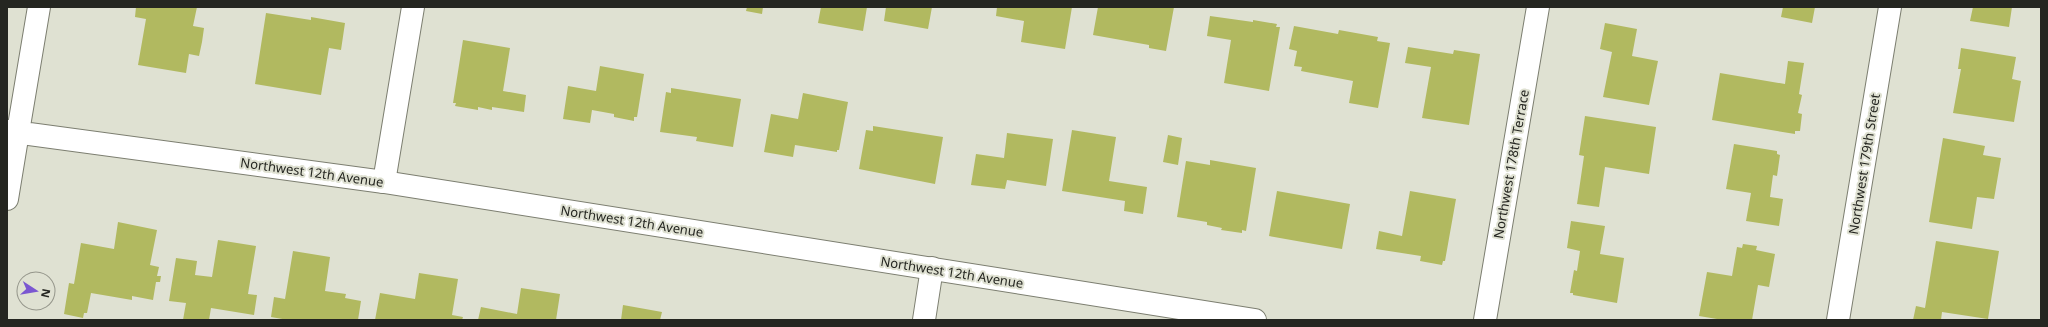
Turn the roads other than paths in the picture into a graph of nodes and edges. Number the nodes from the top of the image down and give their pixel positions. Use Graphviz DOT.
graph roads {
  1 [pos="39,7"];
  2 [pos="414,7"];
  3 [pos="1538,7"];
  4 [pos="1890,7"];
  5 [pos="13,132"];
  6 [pos="384,182"];
  7 [pos="7,199"];
  8 [pos="932,268"];
  9 [pos="924,320"];
  10 [pos="1255,320"];
  11 [pos="1485,320"];
  12 [pos="1838,320"];
  1 -- 5 [label="street"];
  2 -- 6 [label="street"];
  3 -- 11 [label="street, Northwest 178th Terrace"];
  4 -- 12 [label="street, Northwest 179th Street"];
  5 -- 6 [label="street, Northwest 12th Avenue"];
  5 -- 7 [label="street"];
  6 -- 8 [label="street, Northwest 12th Avenue"];
  8 -- 9 [label="street"];
  8 -- 10 [label="street, Northwest 12th Avenue"];
}
